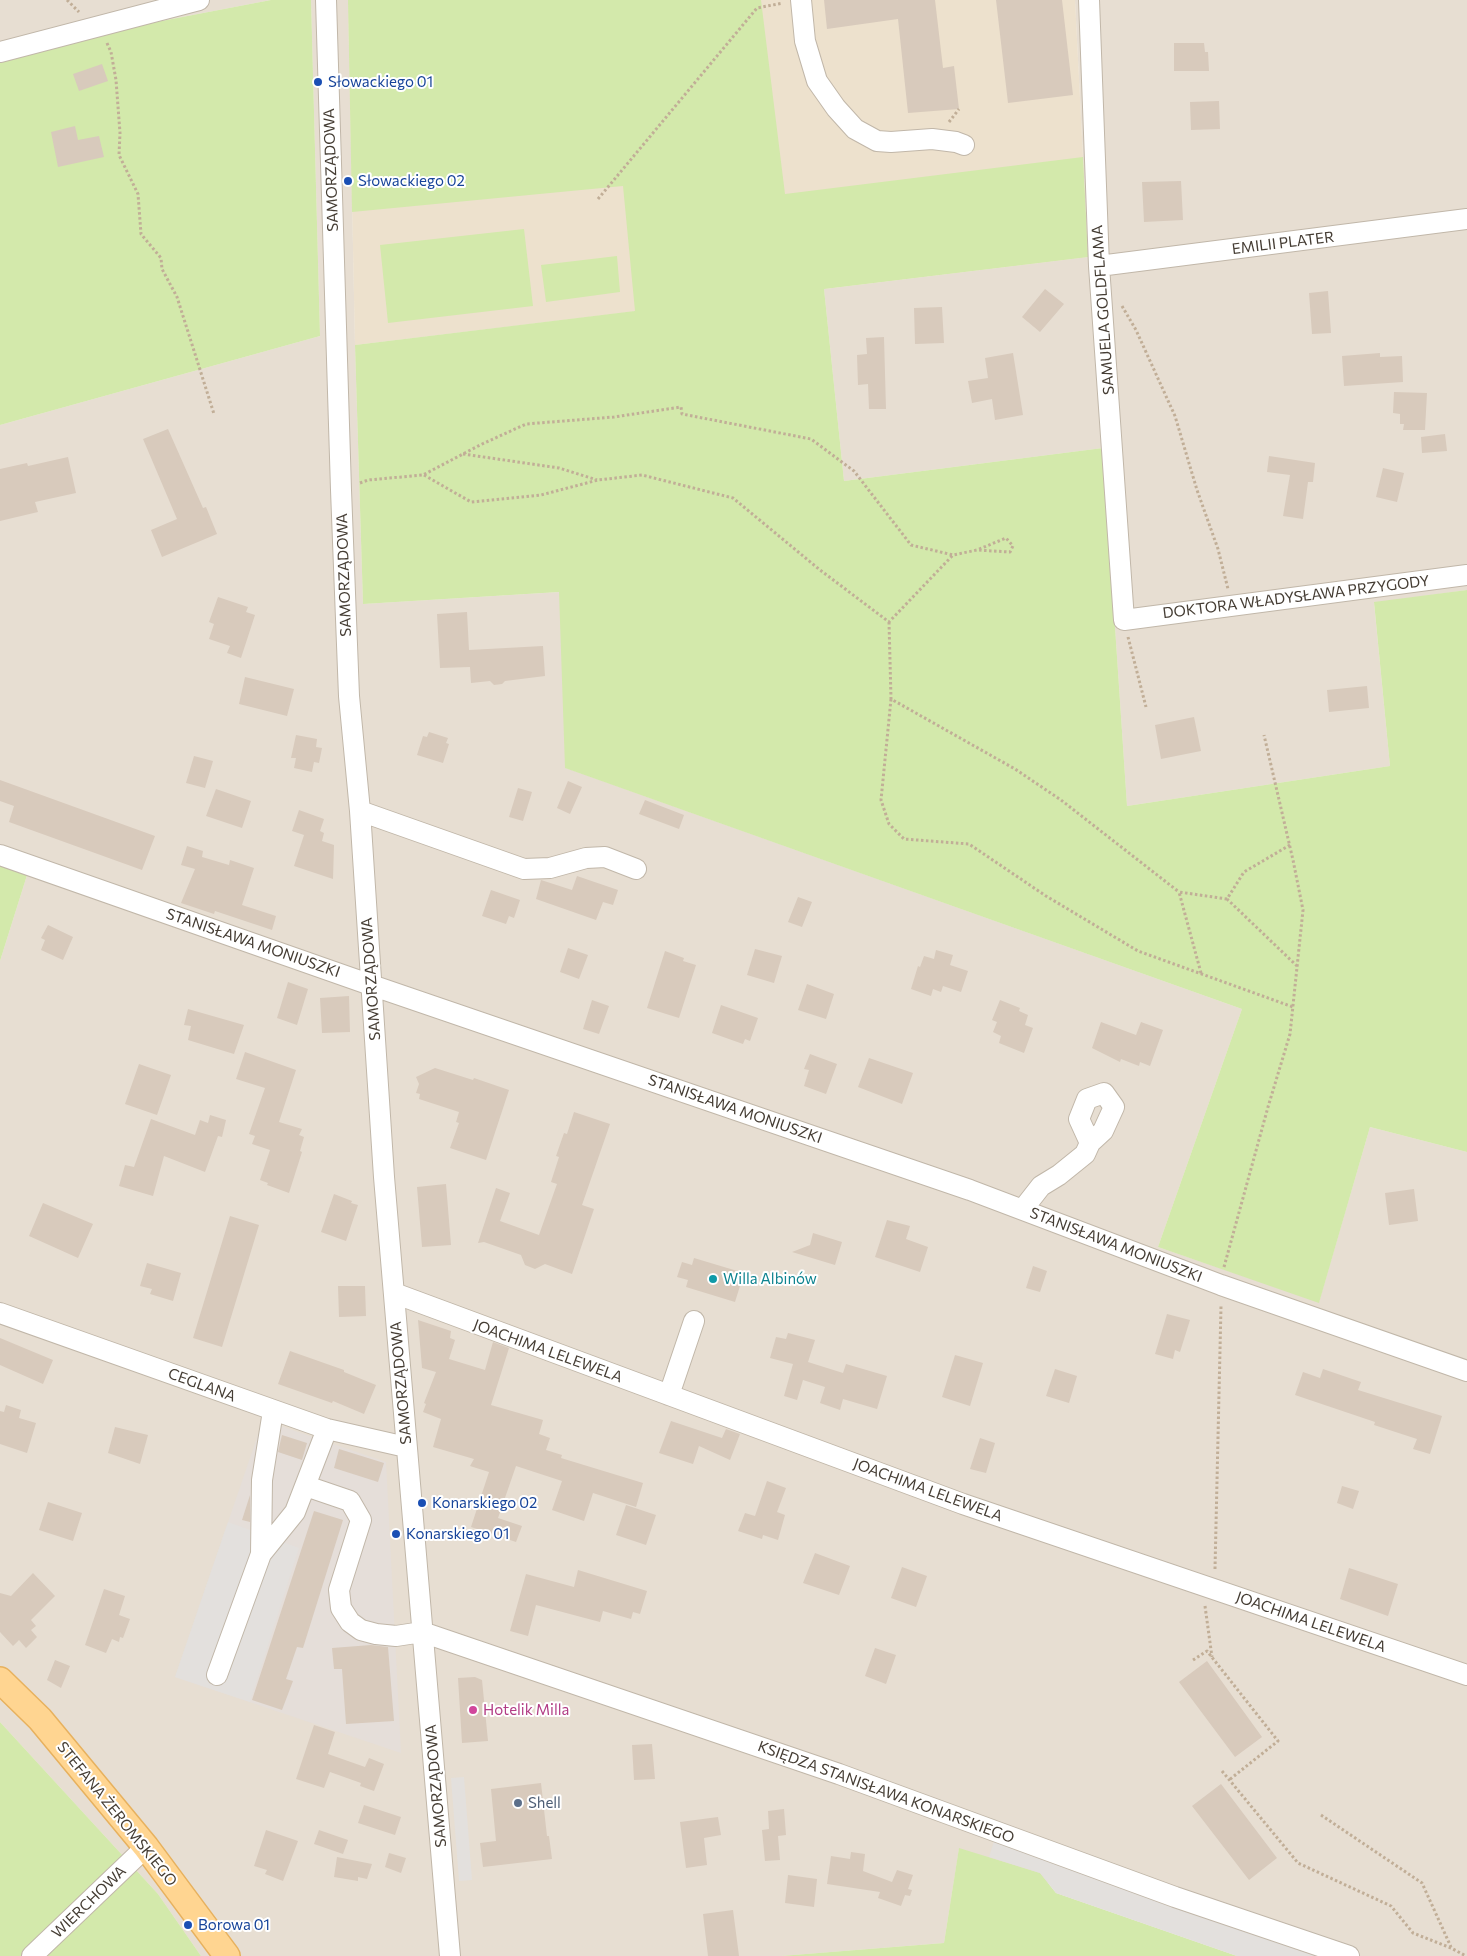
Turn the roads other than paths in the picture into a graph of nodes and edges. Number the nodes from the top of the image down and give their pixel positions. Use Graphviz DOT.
graph roads {
  1 [pos="199,0"];
  2 [pos="326,0"];
  3 [pos="1089,0"];
  4 [pos="794,1"];
  5 [pos="0,52"];
  6 [pos="964,146"];
  7 [pos="1467,219"];
  8 [pos="1099,266"];
  9 [pos="1467,575"];
  10 [pos="1124,620"];
  11 [pos="360,812"];
  12 [pos="0,854"];
  13 [pos="636,869"];
  14 [pos="371,985"];
  15 [pos="1090,1143"];
  16 [pos="1023,1209"];
  17 [pos="394,1294"];
  18 [pos="0,1314"];
  19 [pos="694,1321"];
  20 [pos="1467,1370"];
  21 [pos="669,1395"];
  22 [pos="273,1411"];
  23 [pos="327,1429"];
  24 [pos="406,1447"];
  25 [pos="306,1486"];
  26 [pos="261,1554"];
  27 [pos="422,1632"];
  28 [pos="217,1675"];
  29 [pos="1467,1675"];
  30 [pos="0,1680"];
  31 [pos="146,1847"];
  32 [pos="32,1956"];
  33 [pos="227,1956"];
  34 [pos="450,1956"];
  35 [pos="1349,1956"];
  1 -- 5 [label="street"];
  2 -- 11 [label="street, SAMORZĄDOWA"];
  3 -- 8 [label="street, SAMUELA GOLDFLAMA"];
  4 -- 6 [label="street"];
  7 -- 8 [label="street, EMILII PLATER"];
  8 -- 10 [label="street, SAMUELA GOLDFLAMA"];
  9 -- 10 [label="street, DOKTORA WŁADYSŁAWA PRZYGODY"];
  11 -- 13 [label="street"];
  11 -- 14 [label="street, SAMORZĄDOWA"];
  12 -- 14 [label="street, STANISŁAWA MONIUSZKI"];
  14 -- 16 [label="street, STANISŁAWA MONIUSZKI"];
  14 -- 17 [label="street, SAMORZĄDOWA"];
  15 -- 16 [label="street"];
  16 -- 20 [label="street, STANISŁAWA MONIUSZKI"];
  17 -- 21 [label="street, JOACHIMA LELEWELA"];
  17 -- 24 [label="street, SAMORZĄDOWA"];
  18 -- 22 [label="street, CEGLANA"];
  19 -- 21 [label="street"];
  21 -- 29 [label="street, JOACHIMA LELEWELA"];
  22 -- 23 [label="street, CEGLANA"];
  22 -- 26 [label="street"];
  23 -- 24 [label="street, CEGLANA"];
  23 -- 25 [label="street"];
  24 -- 27 [label="street, SAMORZĄDOWA"];
  25 -- 26 [label="street"];
  25 -- 27 [label="street"];
  26 -- 28 [label="street"];
  27 -- 34 [label="street, SAMORZĄDOWA"];
  27 -- 35 [label="street, KSIĘDZA STANISŁAWA KONARSKIEGO"];
  30 -- 31 [label="main road, STEFANA ŻEROMSKIEGO"];
  31 -- 32 [label="street, WIERCHOWA"];
  31 -- 33 [label="main road, STEFANA ŻEROMSKIEGO"];
}
